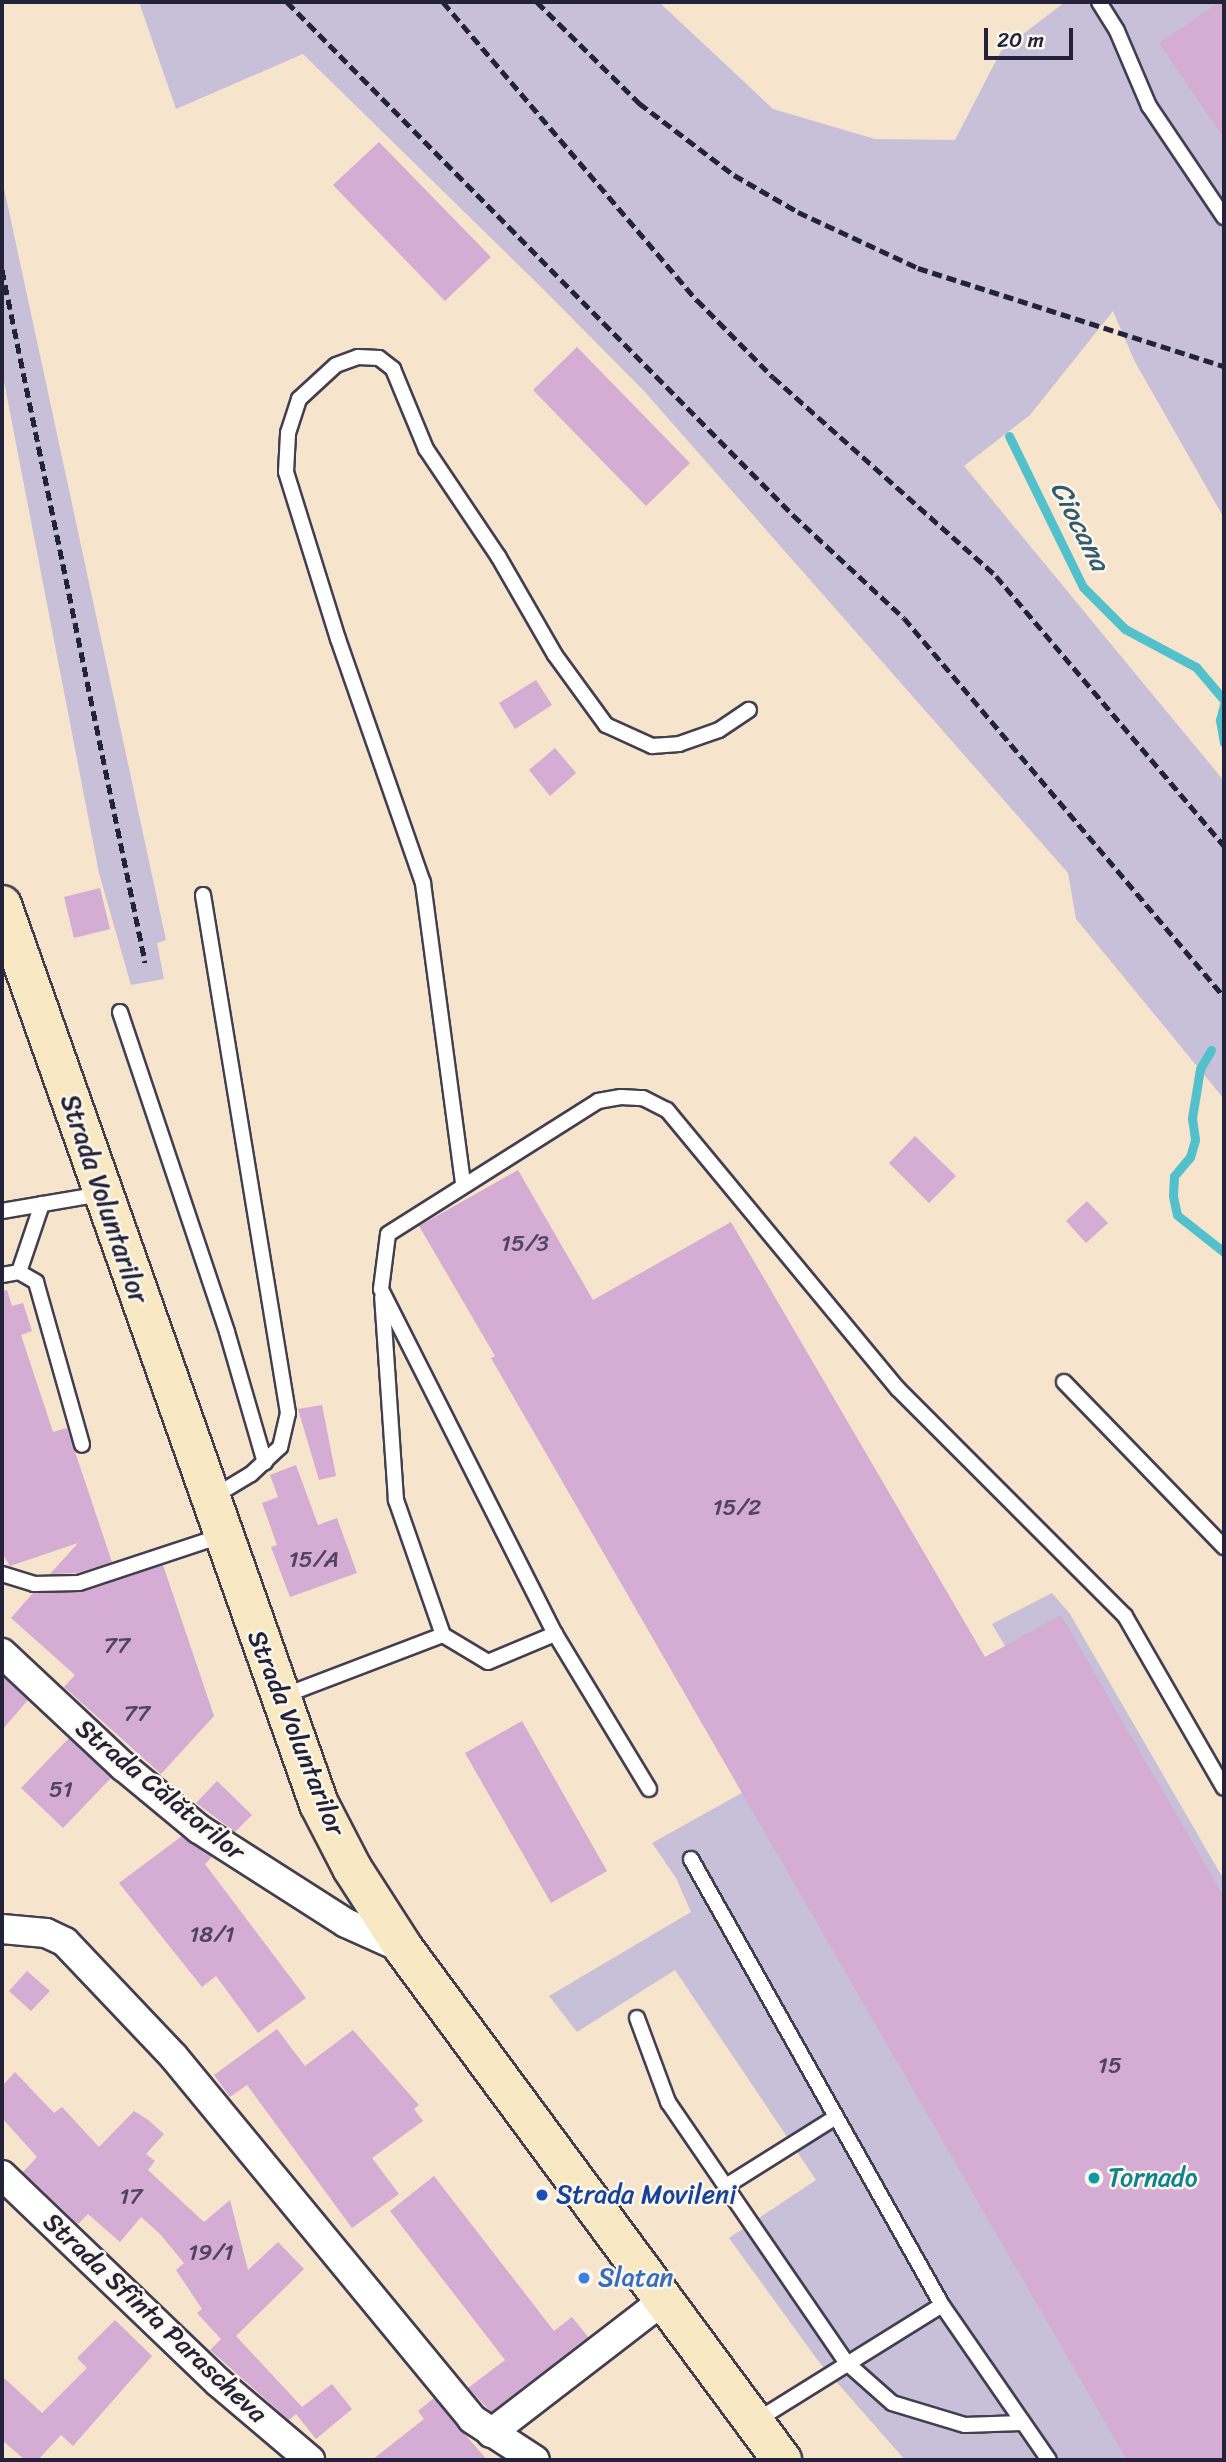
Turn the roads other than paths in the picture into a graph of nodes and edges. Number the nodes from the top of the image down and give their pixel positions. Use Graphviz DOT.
graph roads {
  1 [pos="1099,2"];
  2 [pos="1224,217"];
  3 [pos="749,710"];
  4 [pos="203,895"];
  5 [pos="2,905"];
  6 [pos="120,1012"];
  7 [pos="463,1183"];
  8 [pos="101,1194"];
  9 [pos="42,1204"];
  10 [pos="2,1211"];
  11 [pos="19,1272"];
  12 [pos="2,1275"];
  13 [pos="381,1289"];
  14 [pos="1064,1382"];
  15 [pos="82,1445"];
  16 [pos="265,1463"];
  17 [pos="208,1500"];
  18 [pos="221,1536"];
  19 [pos="1224,1547"];
  20 [pos="2,1574"];
  21 [pos="555,1634"];
  22 [pos="443,1635"];
  23 [pos="2,1653"];
  24 [pos="278,1698"];
  25 [pos="1224,1788"];
  26 [pos="649,1789"];
  27 [pos="691,1860"];
  28 [pos="2,1928"];
  29 [pos="404,1949"];
  30 [pos="636,2018"];
  31 [pos="836,2117"];
  32 [pos="2,2175"];
  33 [pos="726,2186"];
  34 [pos="664,2300"];
  35 [pos="942,2305"];
  36 [pos="847,2364"];
  37 [pos="752,2423"];
  38 [pos="1021,2423"];
  39 [pos="491,2433"];
  40 [pos="310,2460"];
  41 [pos="535,2460"];
  42 [pos="782,2460"];
  43 [pos="1049,2460"];
  1 -- 2 [label="lane"];
  3 -- 7 [label="lane"];
  4 -- 16 [label="lane"];
  5 -- 8 [label="main road, Strada Voluntarilor"];
  6 -- 16 [label="lane"];
  7 -- 13 [label="lane"];
  7 -- 25 [label="lane"];
  8 -- 9 [label="lane"];
  8 -- 17 [label="main road, Strada Voluntarilor"];
  9 -- 10 [label="lane"];
  9 -- 11 [label="lane"];
  11 -- 12 [label="lane"];
  11 -- 15 [label="lane"];
  13 -- 21 [label="lane"];
  13 -- 22 [label="lane"];
  14 -- 19 [label="lane"];
  16 -- 17 [label="lane"];
  17 -- 18 [label="main road, Strada Voluntarilor"];
  18 -- 20 [label="lane"];
  18 -- 24 [label="main road, Strada Voluntarilor"];
  21 -- 22 [label="lane"];
  21 -- 26 [label="lane"];
  22 -- 24 [label="lane"];
  23 -- 29 [label="street, Strada Călătorilor"];
  24 -- 29 [label="main road, Strada Voluntarilor"];
  27 -- 31 [label="lane"];
  28 -- 39 [label="street"];
  29 -- 34 [label="main road, Strada Voluntarilor"];
  30 -- 33 [label="lane"];
  31 -- 33 [label="lane"];
  31 -- 35 [label="lane"];
  32 -- 40 [label="street, Strada Sfînta Parascheva"];
  33 -- 36 [label="lane"];
  34 -- 37 [label="main road, Strada Voluntarilor"];
  34 -- 39 [label="street"];
  35 -- 36 [label="lane"];
  35 -- 38 [label="lane"];
  36 -- 37 [label="lane"];
  36 -- 38 [label="lane"];
  37 -- 42 [label="main road, Strada Voluntarilor"];
  38 -- 43 [label="lane"];
  39 -- 41 [label="street"];
}
